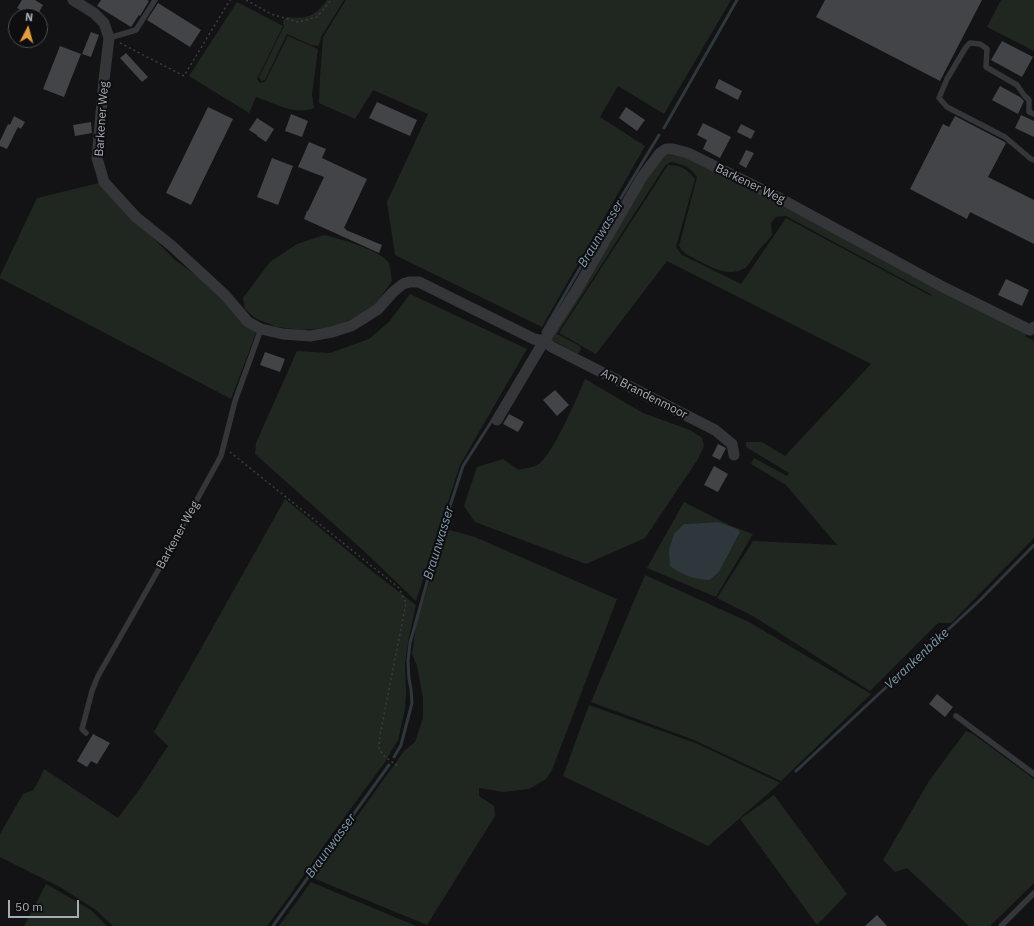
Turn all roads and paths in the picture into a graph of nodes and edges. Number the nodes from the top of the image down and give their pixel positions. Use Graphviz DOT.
graph roads {
  1 [pos="73,0"];
  2 [pos="155,0"];
  3 [pos="232,0"];
  4 [pos="246,0"];
  5 [pos="331,0"];
  6 [pos="109,38"];
  7 [pos="1034,114"];
  8 [pos="1034,160"];
  9 [pos="1034,327"];
  10 [pos="261,329"];
  11 [pos="544,341"];
  12 [pos="497,420"];
  13 [pos="224,447"];
  14 [pos="734,455"];
  15 [pos="956,716"];
  16 [pos="86,733"];
  17 [pos="398,766"];
  18 [pos="1034,774"];
  19 [pos="1034,893"];
  20 [pos="1001,926"];
  1 -- 6 [label="street"];
  2 -- 6 [label="lane"];
  3 -- 6 [label="path"];
  4 -- 5 [label="path"];
  6 -- 10 [label="street, Barkener Weg"];
  7 -- 8 [label="lane"];
  9 -- 11 [label="street, Barkener Weg"];
  10 -- 11 [label="street, Barkener Weg"];
  10 -- 13 [label="lane, Barkener Weg"];
  11 -- 12 [label="street, Barkener Weg"];
  11 -- 14 [label="street, Am Brandenmoor"];
  13 -- 16 [label="lane, Barkener Weg"];
  13 -- 17 [label="path"];
  15 -- 18 [label="lane"];
  19 -- 20 [label="lane"];
}
